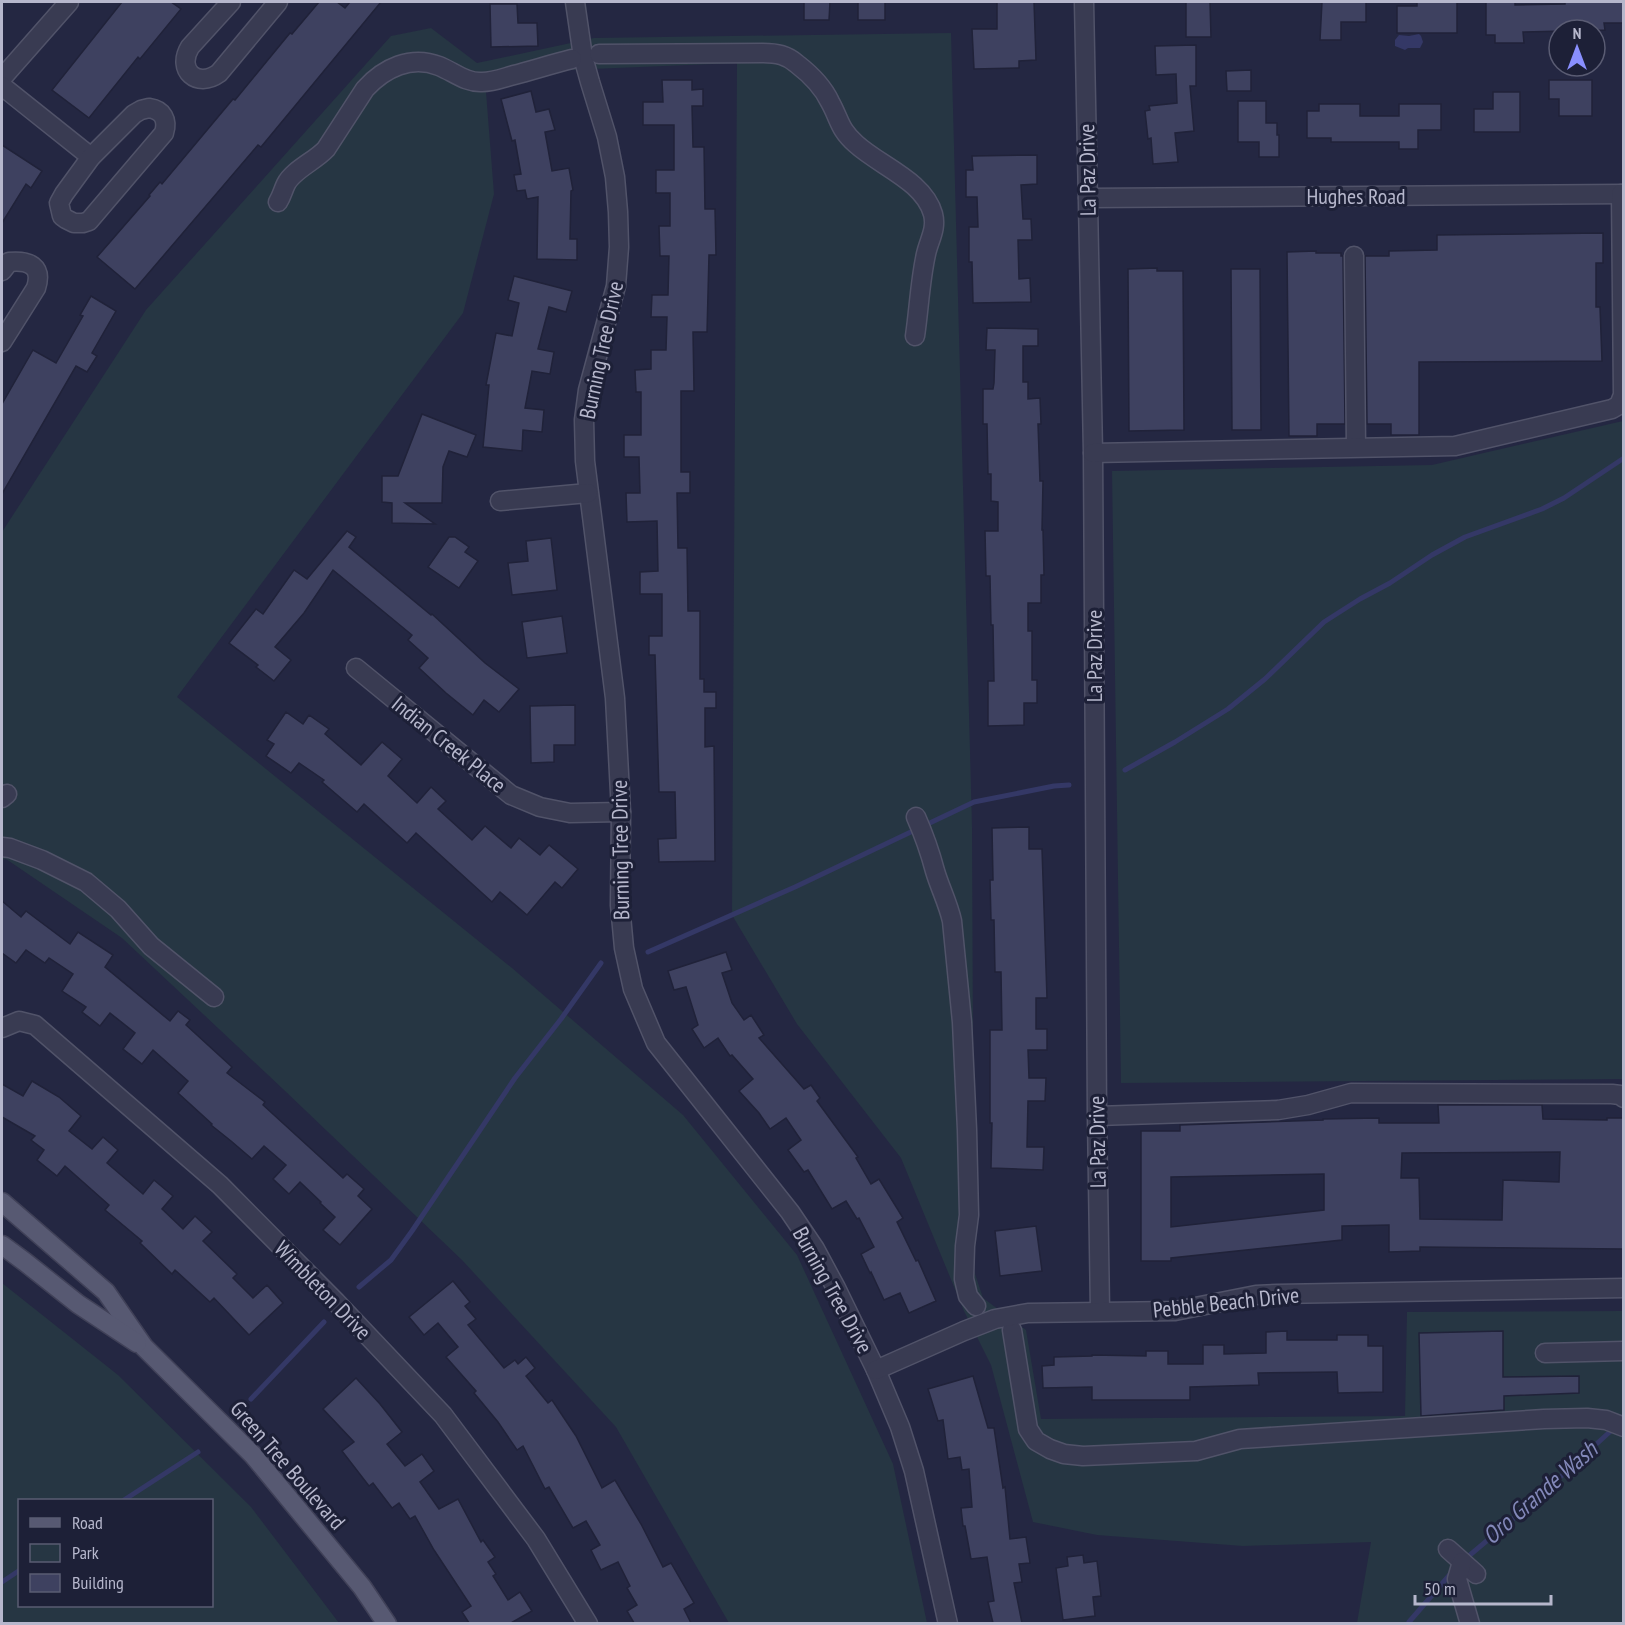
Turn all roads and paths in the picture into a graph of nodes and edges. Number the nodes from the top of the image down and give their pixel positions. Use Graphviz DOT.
graph roads {
  1 [pos="69,2"];
  2 [pos="278,2"];
  3 [pos="575,2"];
  4 [pos="1084,2"];
  5 [pos="224,4"];
  6 [pos="599,54"];
  7 [pos="572,59"];
  8 [pos="2,78"];
  9 [pos="2,86"];
  10 [pos="92,158"];
  11 [pos="1622,194"];
  12 [pos="1088,198"];
  13 [pos="278,202"];
  14 [pos="1354,256"];
  15 [pos="2,272"];
  16 [pos="915,336"];
  17 [pos="2,342"];
  18 [pos="1356,447"];
  19 [pos="1093,453"];
  20 [pos="588,493"];
  21 [pos="500,501"];
  22 [pos="356,668"];
  23 [pos="621,812"];
  24 [pos="916,817"];
  25 [pos="2,847"];
  26 [pos="214,997"];
  27 [pos="2,1028"];
  28 [pos="1623,1098"];
  29 [pos="1097,1116"];
  30 [pos="2,1202"];
  31 [pos="2,1245"];
  32 [pos="1623,1288"];
  33 [pos="976,1306"];
  34 [pos="1100,1311"];
  35 [pos="1012,1330"];
  36 [pos="144,1347"];
  37 [pos="1623,1351"];
  38 [pos="1545,1353"];
  39 [pos="876,1370"];
  40 [pos="1623,1427"];
  41 [pos="1448,1550"];
  42 [pos="1462,1562"];
  43 [pos="1476,1574"];
  44 [pos="387,1623"];
  45 [pos="588,1623"];
  46 [pos="948,1623"];
  47 [pos="1470,1623"];
  1 -- 8 [label="street"];
  2 -- 5 [label="street"];
  3 -- 20 [label="street, Burning Tree Drive"];
  4 -- 12 [label="street, La Paz Drive"];
  6 -- 16 [label="street"];
  7 -- 13 [label="street"];
  9 -- 10 [label="street"];
  10 -- 10 [label="street"];
  11 -- 12 [label="street, Hughes Road"];
  11 -- 18 [label="street"];
  12 -- 19 [label="street, La Paz Drive"];
  14 -- 18 [label="street"];
  15 -- 17 [label="street"];
  18 -- 19 [label="street"];
  19 -- 29 [label="street, La Paz Drive"];
  20 -- 21 [label="street"];
  20 -- 23 [label="street, Burning Tree Drive"];
  22 -- 23 [label="street, Indian Creek Place"];
  23 -- 39 [label="street, Burning Tree Drive"];
  24 -- 33 [label="street"];
  25 -- 26 [label="street"];
  27 -- 45 [label="street, Wimbleton Drive"];
  28 -- 29 [label="street"];
  29 -- 34 [label="street, La Paz Drive"];
  30 -- 36 [label="main road, Green Tree Boulevard"];
  31 -- 36 [label="main road, Green Tree Boulevard"];
  32 -- 34 [label="street, Pebble Beach Drive"];
  34 -- 39 [label="street, Pebble Beach Drive"];
  35 -- 40 [label="street"];
  36 -- 44 [label="main road, Green Tree Boulevard"];
  37 -- 38 [label="street"];
  39 -- 46 [label="street, Burning Tree Drive"];
  41 -- 42 [label="street"];
  42 -- 43 [label="street"];
  42 -- 47 [label="street"];
}
